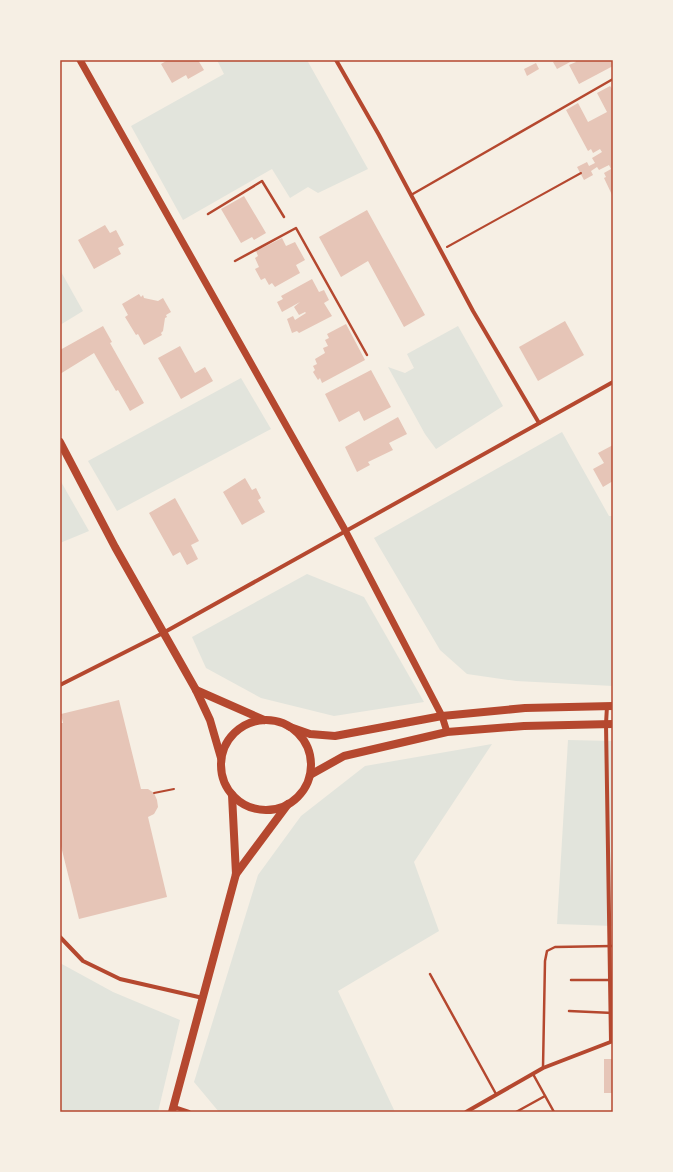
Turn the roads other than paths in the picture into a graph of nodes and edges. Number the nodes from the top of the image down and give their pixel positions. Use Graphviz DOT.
graph roads {
  1 [pos="80,60"];
  2 [pos="336,60"];
  3 [pos="613,79"];
  4 [pos="411,195"];
  5 [pos="208,214"];
  6 [pos="284,217"];
  7 [pos="235,261"];
  8 [pos="367,355"];
  9 [pos="613,382"];
  10 [pos="539,423"];
  11 [pos="60,442"];
  12 [pos="345,530"];
  13 [pos="164,633"];
  14 [pos="60,685"];
  15 [pos="196,690"];
  16 [pos="610,706"];
  17 [pos="442,716"];
  18 [pos="264,720"];
  19 [pos="609,724"];
  20 [pos="290,727"];
  21 [pos="447,732"];
  22 [pos="222,758"];
  23 [pos="310,776"];
  24 [pos="232,795"];
  25 [pos="289,804"];
  26 [pos="236,874"];
  27 [pos="60,937"];
  28 [pos="611,945"];
  29 [pos="430,974"];
  30 [pos="571,980"];
  31 [pos="612,980"];
  32 [pos="204,998"];
  33 [pos="569,1010"];
  34 [pos="612,1013"];
  35 [pos="612,1041"];
  36 [pos="543,1068"];
  37 [pos="533,1074"];
  38 [pos="496,1094"];
  39 [pos="545,1096"];
  40 [pos="173,1110"];
  41 [pos="188,1112"];
  42 [pos="466,1112"];
  43 [pos="516,1112"];
  44 [pos="554,1112"];
  1 -- 12 [label="street"];
  2 -- 4 [label="street"];
  3 -- 4 [label="lane"];
  4 -- 10 [label="street"];
  5 -- 6 [label="lane"];
  7 -- 8 [label="lane"];
  9 -- 10 [label="street"];
  10 -- 12 [label="street"];
  11 -- 13 [label="main road"];
  12 -- 13 [label="street"];
  12 -- 17 [label="street"];
  13 -- 14 [label="street"];
  13 -- 15 [label="main road"];
  15 -- 18 [label="main road"];
  15 -- 22 [label="main road"];
  16 -- 17 [label="main road"];
  16 -- 19 [label="street"];
  17 -- 20 [label="main road"];
  17 -- 21 [label="street"];
  18 -- 20 [label="main road"];
  18 -- 22 [label="main road"];
  19 -- 21 [label="main road"];
  19 -- 28 [label="street"];
  20 -- 23 [label="main road"];
  21 -- 23 [label="main road"];
  22 -- 24 [label="main road"];
  23 -- 25 [label="main road"];
  24 -- 25 [label="main road"];
  24 -- 26 [label="main road"];
  25 -- 26 [label="main road"];
  26 -- 32 [label="main road"];
  27 -- 32 [label="street"];
  28 -- 31 [label="street"];
  28 -- 36 [label="lane"];
  29 -- 38 [label="lane"];
  30 -- 31 [label="lane"];
  31 -- 34 [label="street"];
  32 -- 40 [label="main road"];
  33 -- 34 [label="lane"];
  34 -- 35 [label="street"];
  35 -- 36 [label="street"];
  36 -- 37 [label="street"];
  37 -- 38 [label="street"];
  37 -- 39 [label="lane"];
  38 -- 42 [label="street"];
  39 -- 43 [label="lane"];
  39 -- 44 [label="lane"];
  40 -- 41 [label="street"];
}
